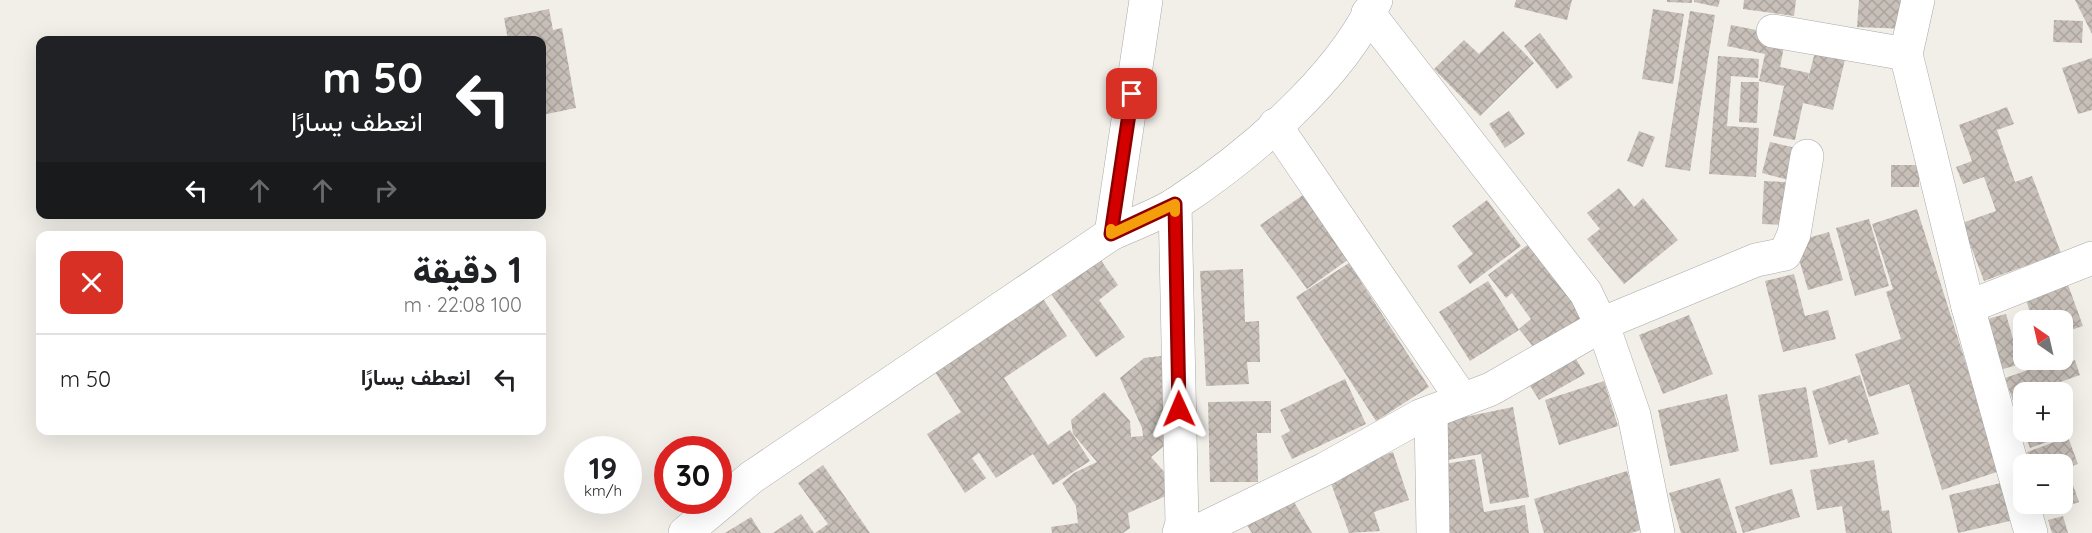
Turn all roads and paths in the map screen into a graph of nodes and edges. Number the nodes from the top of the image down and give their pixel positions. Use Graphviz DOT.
graph roads {
  1 [pos="1146,0"];
  2 [pos="1918,0"];
  3 [pos="1372,6"];
  4 [pos="1773,31"];
  5 [pos="1906,54"];
  6 [pos="1275,125"];
  7 [pos="1808,156"];
  8 [pos="1175,204"];
  9 [pos="1111,234"];
  10 [pos="2092,258"];
  11 [pos="1968,307"];
  12 [pos="1602,325"];
  13 [pos="1462,399"];
  14 [pos="1431,412"];
  15 [pos="685,533"];
  16 [pos="1179,533"];
  17 [pos="1194,533"];
  18 [pos="1433,533"];
  19 [pos="1658,533"];
  20 [pos="2031,533"];
  1 -- 9 [label="street"];
  2 -- 5 [label="street"];
  3 -- 6 [label="street"];
  3 -- 12 [label="street"];
  4 -- 5 [label="street"];
  5 -- 11 [label="street"];
  6 -- 8 [label="street"];
  6 -- 13 [label="street"];
  7 -- 12 [label="street"];
  8 -- 9 [label="street"];
  8 -- 16 [label="street"];
  9 -- 15 [label="street"];
  10 -- 11 [label="street"];
  11 -- 20 [label="street"];
  12 -- 13 [label="street"];
  12 -- 19 [label="street"];
  13 -- 14 [label="street"];
  14 -- 17 [label="street"];
  14 -- 18 [label="street"];
}
